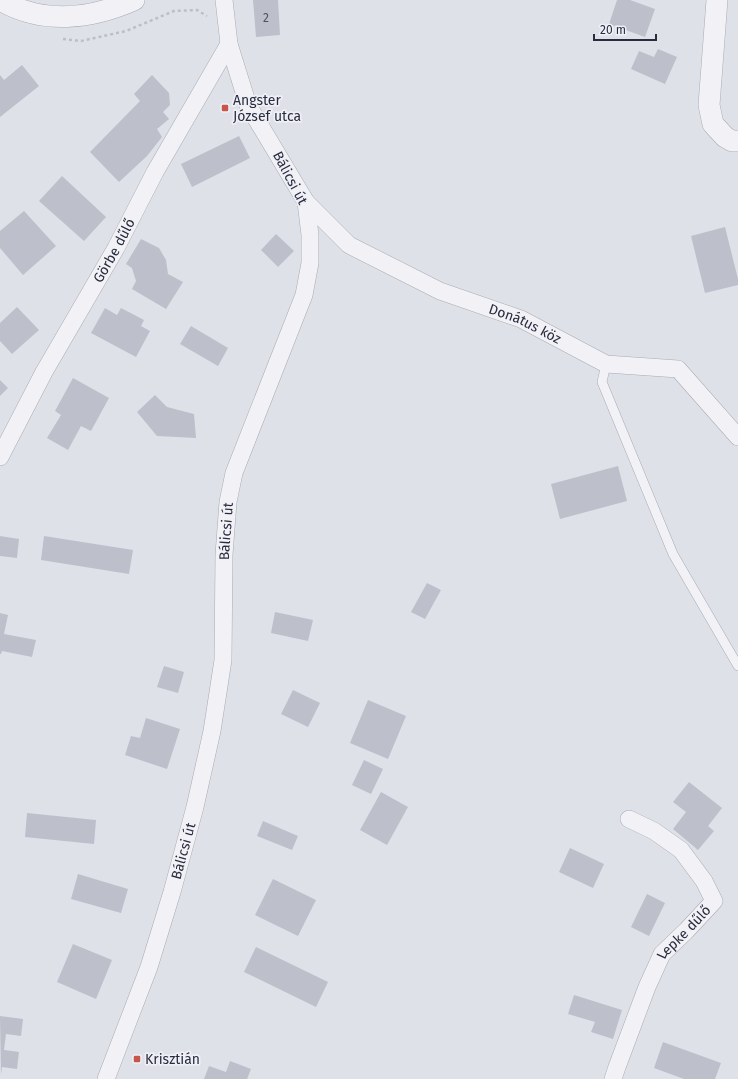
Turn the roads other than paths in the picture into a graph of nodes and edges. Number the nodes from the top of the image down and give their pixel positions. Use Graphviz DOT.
graph roads {
  1 [pos="0,0"];
  2 [pos="134,0"];
  3 [pos="224,0"];
  4 [pos="717,0"];
  5 [pos="229,44"];
  6 [pos="738,141"];
  7 [pos="306,202"];
  8 [pos="606,364"];
  9 [pos="738,437"];
  10 [pos="0,457"];
  11 [pos="738,666"];
  12 [pos="629,819"];
  13 [pos="106,1079"];
  14 [pos="613,1079"];
  1 -- 2 [label="street"];
  3 -- 5 [label="street, Bálicsi út"];
  4 -- 6 [label="street"];
  5 -- 7 [label="street, Bálicsi út"];
  5 -- 10 [label="street, Görbe dűlő"];
  7 -- 8 [label="street, Donátus köz"];
  7 -- 13 [label="street, Bálicsi út"];
  8 -- 9 [label="street, Donátus köz"];
  8 -- 11 [label="lane"];
  12 -- 14 [label="street, Lepke dűlő"];
}
